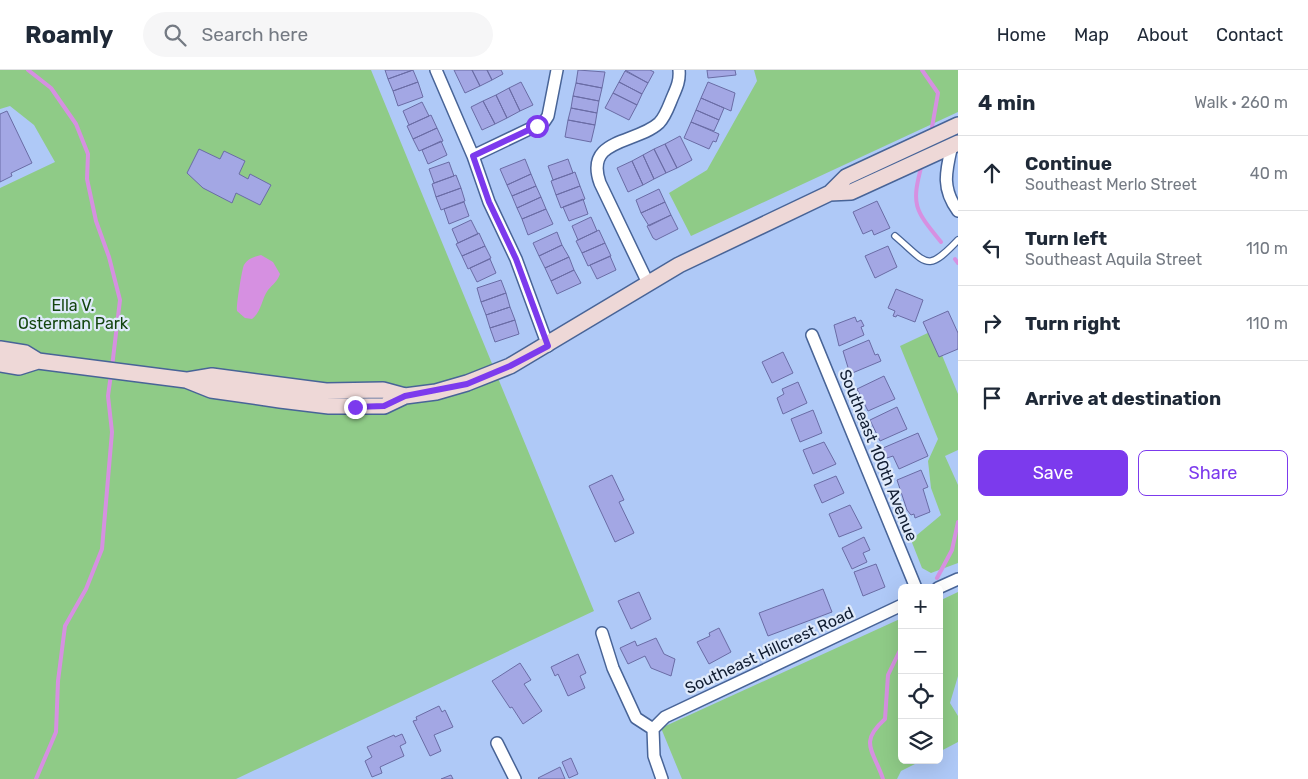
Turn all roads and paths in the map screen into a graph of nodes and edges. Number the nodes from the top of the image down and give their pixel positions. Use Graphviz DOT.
graph roads {
  1 [pos="436,70"];
  2 [pos="557,70"];
  3 [pos="679,70"];
  4 [pos="954,127"];
  5 [pos="950,146"];
  6 [pos="473,156"];
  7 [pos="830,193"];
  8 [pos="958,211"];
  9 [pos="895,236"];
  10 [pos="958,240"];
  11 [pos="648,284"];
  12 [pos="812,335"];
  13 [pos="548,346"];
  14 [pos="0,349"];
  15 [pos="38,361"];
  16 [pos="0,364"];
  17 [pos="958,578"];
  18 [pos="914,584"];
  19 [pos="943,586"];
  20 [pos="898,607"];
  21 [pos="602,633"];
  22 [pos="653,729"];
  23 [pos="497,742"];
  24 [pos="659,778"];
  25 [pos="515,779"];
  1 -- 6 [label="street"];
  2 -- 6 [label="street"];
  3 -- 11 [label="street"];
  4 -- 7 [label="street"];
  5 -- 7 [label="street"];
  5 -- 8 [label="street"];
  6 -- 13 [label="street"];
  7 -- 11 [label="street"];
  9 -- 10 [label="lane"];
  11 -- 13 [label="street"];
  12 -- 18 [label="street, Southeast 100th Avenue"];
  13 -- 15 [label="street"];
  14 -- 15 [label="street"];
  15 -- 16 [label="street"];
  17 -- 19 [label="street"];
  20 -- 22 [label="street, Southeast Hillcrest Road"];
  21 -- 22 [label="street"];
  22 -- 24 [label="street"];
  23 -- 25 [label="street"];
}
